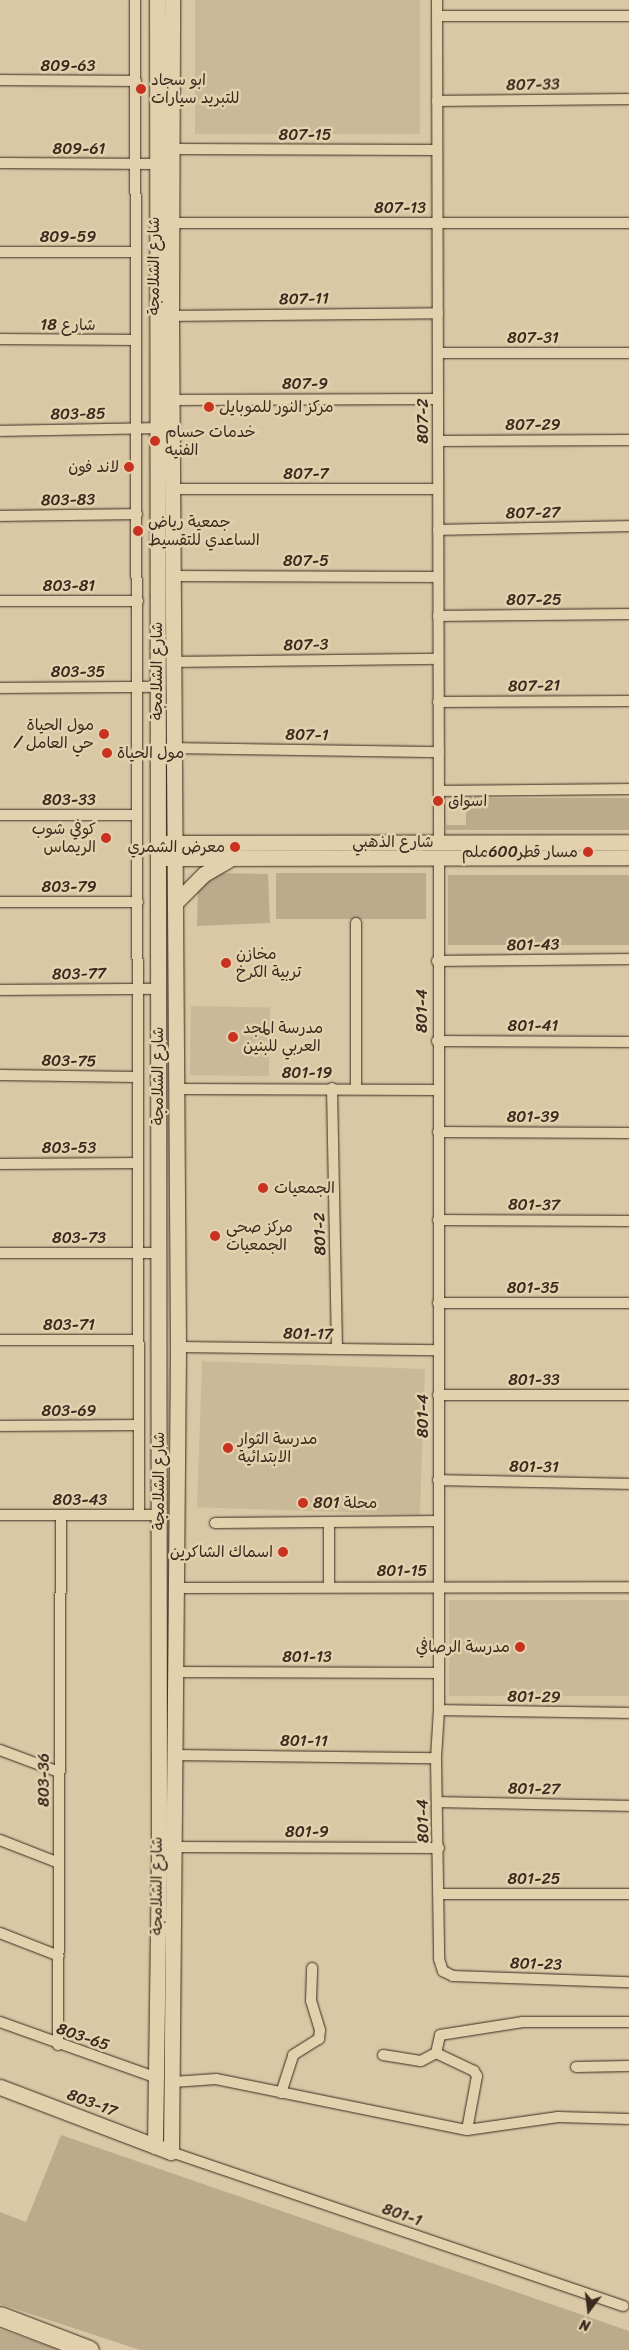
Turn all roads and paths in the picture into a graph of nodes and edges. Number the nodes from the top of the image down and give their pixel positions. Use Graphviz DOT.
graph roads {
  1 [pos="135,0"];
  2 [pos="157,0"];
  3 [pos="172,0"];
  4 [pos="437,0"];
  5 [pos="437,16"];
  6 [pos="629,16"];
  7 [pos="0,80"];
  8 [pos="136,81"];
  9 [pos="629,99"];
  10 [pos="437,101"];
  11 [pos="172,149"];
  12 [pos="438,150"];
  13 [pos="0,163"];
  14 [pos="135,164"];
  15 [pos="158,164"];
  16 [pos="172,223"];
  17 [pos="437,223"];
  18 [pos="629,223"];
  19 [pos="0,252"];
  20 [pos="136,252"];
  21 [pos="438,313"];
  22 [pos="171,316"];
  23 [pos="0,339"];
  24 [pos="136,340"];
  25 [pos="438,353"];
  26 [pos="629,353"];
  27 [pos="438,399"];
  28 [pos="172,400"];
  29 [pos="137,428"];
  30 [pos="157,428"];
  31 [pos="0,431"];
  32 [pos="629,440"];
  33 [pos="438,441"];
  34 [pos="173,489"];
  35 [pos="438,489"];
  36 [pos="137,514"];
  37 [pos="0,516"];
  38 [pos="629,526"];
  39 [pos="438,530"];
  40 [pos="174,576"];
  41 [pos="438,577"];
  42 [pos="0,601"];
  43 [pos="138,601"];
  44 [pos="629,614"];
  45 [pos="438,616"];
  46 [pos="438,659"];
  47 [pos="174,662"];
  48 [pos="137,687"];
  49 [pos="157,687"];
  50 [pos="0,688"];
  51 [pos="629,701"];
  52 [pos="438,702"];
  53 [pos="175,748"];
  54 [pos="439,752"];
  55 [pos="629,789"];
  56 [pos="439,791"];
  57 [pos="0,815"];
  58 [pos="137,815"];
  59 [pos="439,842"];
  60 [pos="629,842"];
  61 [pos="158,850"];
  62 [pos="176,851"];
  63 [pos="629,857"];
  64 [pos="439,859"];
  65 [pos="228,860"];
  66 [pos="0,902"];
  67 [pos="138,902"];
  68 [pos="175,903"];
  69 [pos="356,923"];
  70 [pos="629,959"];
  71 [pos="437,961"];
  72 [pos="138,989"];
  73 [pos="157,989"];
  74 [pos="0,990"];
  75 [pos="438,1041"];
  76 [pos="629,1042"];
  77 [pos="0,1075"];
  78 [pos="138,1077"];
  79 [pos="176,1088"];
  80 [pos="332,1088"];
  81 [pos="356,1089"];
  82 [pos="438,1090"];
  83 [pos="438,1132"];
  84 [pos="629,1133"];
  85 [pos="138,1163"];
  86 [pos="0,1164"];
  87 [pos="438,1220"];
  88 [pos="629,1221"];
  89 [pos="0,1253"];
  90 [pos="138,1253"];
  91 [pos="159,1253"];
  92 [pos="438,1303"];
  93 [pos="629,1303"];
  94 [pos="0,1340"];
  95 [pos="138,1340"];
  96 [pos="178,1347"];
  97 [pos="337,1349"];
  98 [pos="438,1350"];
  99 [pos="438,1394"];
  100 [pos="629,1395"];
  101 [pos="138,1425"];
  102 [pos="0,1426"];
  103 [pos="438,1480"];
  104 [pos="629,1484"];
  105 [pos="0,1515"];
  106 [pos="61,1515"];
  107 [pos="139,1515"];
  108 [pos="160,1515"];
  109 [pos="438,1521"];
  110 [pos="216,1522"];
  111 [pos="329,1522"];
  112 [pos="438,1586"];
  113 [pos="329,1587"];
  114 [pos="629,1587"];
  115 [pos="176,1588"];
  116 [pos="176,1672"];
  117 [pos="438,1673"];
  118 [pos="438,1710"];
  119 [pos="629,1713"];
  120 [pos="0,1750"];
  121 [pos="173,1754"];
  122 [pos="436,1758"];
  123 [pos="60,1772"];
  124 [pos="439,1802"];
  125 [pos="629,1806"];
  126 [pos="0,1840"];
  127 [pos="175,1847"];
  128 [pos="439,1848"];
  129 [pos="59,1862"];
  130 [pos="439,1894"];
  131 [pos="629,1894"];
  132 [pos="0,1933"];
  133 [pos="59,1956"];
  134 [pos="312,1968"];
  135 [pos="443,1971"];
  136 [pos="629,1982"];
  137 [pos="0,2022"];
  138 [pos="629,2022"];
  139 [pos="58,2045"];
  140 [pos="436,2053"];
  141 [pos="383,2055"];
  142 [pos="629,2066"];
  143 [pos="576,2067"];
  144 [pos="157,2078"];
  145 [pos="173,2082"];
  146 [pos="0,2087"];
  147 [pos="281,2093"];
  148 [pos="629,2119"];
  149 [pos="467,2130"];
  150 [pos="155,2146"];
  151 [pos="171,2152"];
  152 [pos="624,2306"];
  153 [pos="0,2316"];
  154 [pos="89,2350"];
  1 -- 8 [label="street"];
  2 -- 15 [label="street, شارع الشلامجة"];
  3 -- 11 [label="street, شارع الشلامجة"];
  4 -- 5 [label="street, 807-2"];
  5 -- 6 [label="street"];
  5 -- 10 [label="street, 807-2"];
  7 -- 8 [label="street, 809-63"];
  8 -- 14 [label="street"];
  9 -- 10 [label="street, 807-33"];
  10 -- 12 [label="street, 807-2"];
  11 -- 12 [label="street, 807-15"];
  11 -- 16 [label="street, شارع الشلامجة"];
  12 -- 17 [label="street, 807-2"];
  13 -- 14 [label="street, 809-61"];
  14 -- 15 [label="street, 809-61"];
  14 -- 20 [label="street"];
  15 -- 30 [label="street, شارع الشلامجة"];
  16 -- 17 [label="street, 807-13"];
  16 -- 22 [label="street, شارع الشلامجة"];
  17 -- 18 [label="street, 807-13"];
  17 -- 21 [label="street, 807-2"];
  19 -- 20 [label="street, 809-59"];
  20 -- 24 [label="street"];
  21 -- 22 [label="street, 807-11"];
  21 -- 25 [label="street, 807-2"];
  22 -- 28 [label="street, شارع الشلامجة"];
  23 -- 24 [label="street, شارع 18"];
  24 -- 29 [label="street"];
  25 -- 26 [label="street, 807-31"];
  25 -- 27 [label="street, 807-2"];
  27 -- 28 [label="street, 807-9"];
  27 -- 33 [label="street, 807-2"];
  28 -- 34 [label="street, شارع الشلامجة"];
  29 -- 30 [label="street, 803-85"];
  29 -- 31 [label="street, 803-85"];
  29 -- 36 [label="street"];
  30 -- 49 [label="street, شارع الشلامجة"];
  32 -- 33 [label="street, 807-29"];
  33 -- 35 [label="street, 807-2"];
  34 -- 35 [label="street, 807-7"];
  34 -- 40 [label="street, شارع الشلامجة"];
  35 -- 39 [label="street, 807-2"];
  36 -- 37 [label="street, 803-83"];
  36 -- 43 [label="street"];
  38 -- 39 [label="street, 807-27"];
  39 -- 41 [label="street, 807-2"];
  40 -- 41 [label="street, 807-5"];
  40 -- 47 [label="street, شارع الشلامجة"];
  41 -- 45 [label="street, 807-2"];
  42 -- 43 [label="street, 803-81"];
  43 -- 48 [label="street"];
  44 -- 45 [label="street, 807-25"];
  45 -- 46 [label="street, 807-2"];
  46 -- 47 [label="street, 807-3"];
  46 -- 52 [label="street, 807-2"];
  47 -- 53 [label="street, شارع الشلامجة"];
  48 -- 49 [label="street, 803-35"];
  48 -- 50 [label="street, 803-35"];
  48 -- 58 [label="street"];
  49 -- 61 [label="street, شارع الشلامجة"];
  51 -- 52 [label="street, 807-21"];
  52 -- 54 [label="street, 807-2"];
  53 -- 54 [label="street, 807-1"];
  53 -- 62 [label="street, شارع الشلامجة"];
  54 -- 56 [label="street, 807-2"];
  55 -- 56 [label="street"];
  56 -- 59 [label="street, 807-2"];
  57 -- 58 [label="street, 803-33"];
  58 -- 67 [label="street"];
  59 -- 60 [label="street, شارع الذهبي"];
  59 -- 62 [label="street, شارع الذهبي"];
  61 -- 62 [label="street, شارع الذهبي"];
  61 -- 73 [label="street, شارع الشلامجة"];
  62 -- 65 [label="street, شارع الذهبي"];
  62 -- 68 [label="street, شارع الشلامجة"];
  63 -- 64 [label="street, شارع الذهبي"];
  64 -- 65 [label="street, شارع الذهبي"];
  64 -- 71 [label="street, 801-4"];
  65 -- 68 [label="street"];
  66 -- 67 [label="street, 803-79"];
  67 -- 72 [label="street"];
  68 -- 79 [label="street, شارع الشلامجة"];
  69 -- 81 [label="street"];
  70 -- 71 [label="street, 801-43"];
  71 -- 75 [label="street, 801-4"];
  72 -- 73 [label="street, 803-77"];
  72 -- 74 [label="street, 803-77"];
  72 -- 78 [label="street"];
  73 -- 91 [label="street, شارع الشلامجة"];
  75 -- 76 [label="street, 801-41"];
  75 -- 82 [label="street, 801-4"];
  77 -- 78 [label="street, 803-75"];
  78 -- 85 [label="street"];
  79 -- 80 [label="street, 801-19"];
  79 -- 96 [label="street, شارع الشلامجة"];
  80 -- 81 [label="street, 801-19"];
  80 -- 97 [label="street, 801-2"];
  81 -- 82 [label="street, 801-19"];
  82 -- 83 [label="street, 801-4"];
  83 -- 84 [label="street, 801-39"];
  83 -- 87 [label="street, 801-4"];
  85 -- 86 [label="street, 803-53"];
  85 -- 90 [label="street"];
  87 -- 88 [label="street, 801-37"];
  87 -- 92 [label="street, 801-4"];
  89 -- 90 [label="street, 803-73"];
  90 -- 91 [label="street, 803-73"];
  90 -- 95 [label="street"];
  91 -- 108 [label="street, شارع الشلامجة"];
  92 -- 93 [label="street, 801-35"];
  92 -- 98 [label="street, 801-4"];
  94 -- 95 [label="street, 803-71"];
  95 -- 101 [label="street"];
  96 -- 97 [label="street, 801-17"];
  96 -- 115 [label="street, شارع الشلامجة"];
  97 -- 98 [label="street, 801-17"];
  98 -- 99 [label="street, 801-4"];
  99 -- 100 [label="street, 801-33"];
  99 -- 103 [label="street, 801-4"];
  101 -- 102 [label="street, 803-69"];
  101 -- 107 [label="street"];
  103 -- 104 [label="street, 801-31"];
  103 -- 109 [label="street, 801-4"];
  105 -- 106 [label="street, 803-43"];
  106 -- 107 [label="street, 803-43"];
  106 -- 123 [label="street, 803-36"];
  107 -- 108 [label="street, 803-43"];
  108 -- 144 [label="street, شارع الشلامجة"];
  109 -- 111 [label="street"];
  109 -- 112 [label="street, 801-4"];
  110 -- 111 [label="street"];
  111 -- 113 [label="street"];
  112 -- 113 [label="street, 801-15"];
  112 -- 114 [label="street, 801-15"];
  112 -- 117 [label="street, 801-4"];
  113 -- 115 [label="street, 801-15"];
  115 -- 116 [label="street, شارع الشلامجة"];
  116 -- 117 [label="street, 801-13"];
  116 -- 121 [label="street, شارع الشلامجة"];
  117 -- 118 [label="street, 801-4"];
  118 -- 119 [label="street, 801-29"];
  118 -- 122 [label="street, 801-4"];
  120 -- 123 [label="street"];
  121 -- 122 [label="street, 801-11"];
  121 -- 127 [label="street, شارع الشلامجة"];
  122 -- 124 [label="street, 801-4"];
  123 -- 129 [label="street, 803-36"];
  124 -- 125 [label="street, 801-27"];
  124 -- 128 [label="street, 801-4"];
  126 -- 129 [label="street"];
  127 -- 128 [label="street, 801-9"];
  127 -- 145 [label="street, شارع الشلامجة"];
  128 -- 130 [label="street, 801-4"];
  129 -- 133 [label="street, 803-36"];
  130 -- 131 [label="street, 801-25"];
  130 -- 135 [label="street, 801-4"];
  132 -- 133 [label="street"];
  133 -- 139 [label="street, 803-36"];
  134 -- 147 [label="street"];
  135 -- 136 [label="street, 801-23"];
  137 -- 139 [label="street, 803-65"];
  138 -- 140 [label="street"];
  139 -- 144 [label="street, 803-65"];
  140 -- 141 [label="street"];
  140 -- 149 [label="street"];
  142 -- 143 [label="street"];
  144 -- 150 [label="street, شارع الشلامجة"];
  145 -- 147 [label="street"];
  145 -- 151 [label="street, شارع الشلامجة"];
  146 -- 150 [label="street, 803-17"];
  147 -- 149 [label="street"];
  148 -- 149 [label="street"];
  150 -- 151 [label="street, 803-17"];
  151 -- 152 [label="street, 801-1"];
  153 -- 154 [label="highway"];
}
